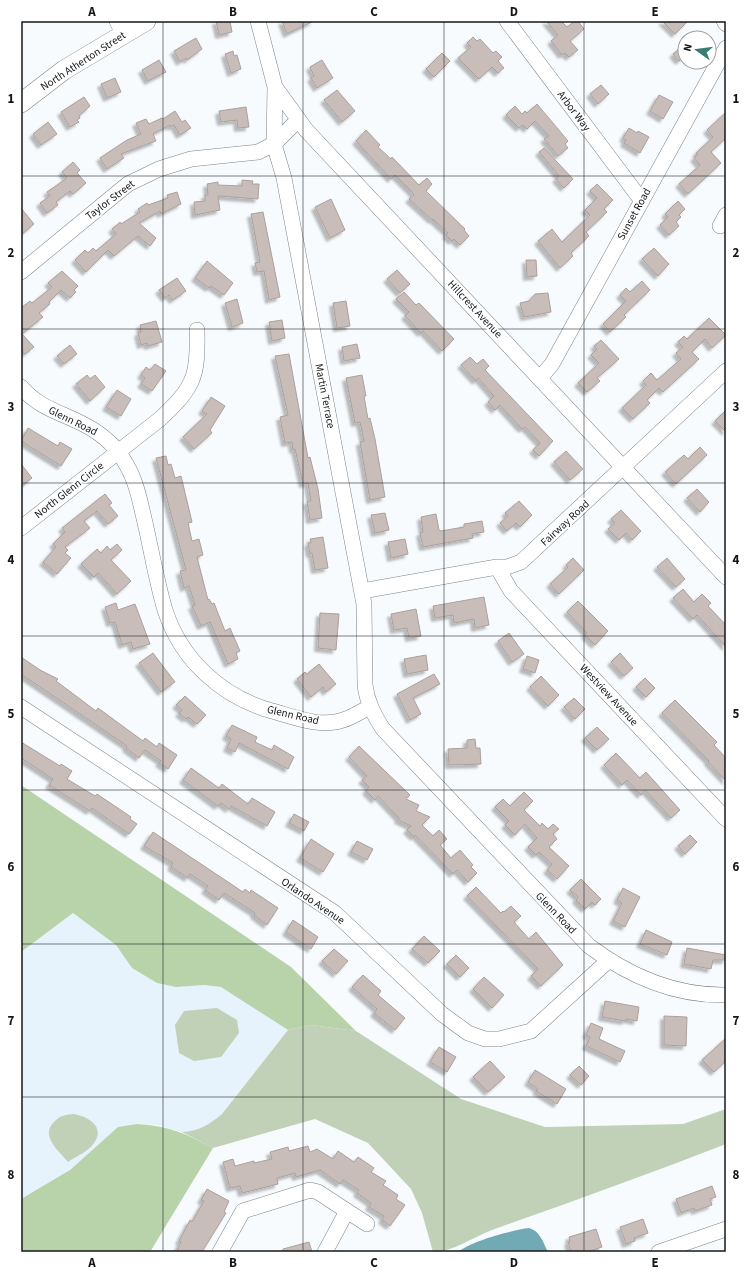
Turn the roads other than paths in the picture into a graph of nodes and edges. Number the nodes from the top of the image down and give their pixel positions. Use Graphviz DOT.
graph roads {
  1 [pos="146,21"];
  2 [pos="258,21"];
  3 [pos="507,21"];
  4 [pos="724,21"];
  5 [pos="726,24"];
  6 [pos="120,28"];
  7 [pos="726,48"];
  8 [pos="275,87"];
  9 [pos="21,103"];
  10 [pos="298,120"];
  11 [pos="274,144"];
  12 [pos="642,201"];
  13 [pos="21,272"];
  14 [pos="197,330"];
  15 [pos="726,372"];
  16 [pos="540,378"];
  17 [pos="21,387"];
  18 [pos="118,452"];
  19 [pos="624,468"];
  20 [pos="21,528"];
  21 [pos="497,567"];
  22 [pos="726,577"];
  23 [pos="362,591"];
  24 [pos="21,707"];
  25 [pos="370,707"];
  26 [pos="726,819"];
  27 [pos="608,961"];
  28 [pos="726,995"];
  29 [pos="346,1211"];
  30 [pos="367,1224"];
  31 [pos="726,1229"];
  32 [pos="220,1252"];
  33 [pos="325,1252"];
  34 [pos="659,1252"];
  1 -- 6 [label="main road, North Atherton Street"];
  2 -- 8 [label="street, Hillcrest Avenue"];
  3 -- 12 [label="street, Arbor Way"];
  4 -- 5 [label="street"];
  6 -- 9 [label="main road, North Atherton Street"];
  7 -- 12 [label="street, Sunset Road"];
  8 -- 10 [label="street, Hillcrest Avenue"];
  8 -- 11 [label="street, Martin Terrace"];
  10 -- 11 [label="street, Taylor Street"];
  10 -- 16 [label="street, Hillcrest Avenue"];
  11 -- 13 [label="street, Taylor Street"];
  11 -- 23 [label="street, Martin Terrace"];
  12 -- 16 [label="street, Sunset Road"];
  14 -- 18 [label="street, North Glenn Circle"];
  15 -- 19 [label="street, Fairway Road"];
  16 -- 19 [label="street, Hillcrest Avenue"];
  17 -- 18 [label="street, Glenn Road"];
  18 -- 20 [label="street, North Glenn Circle"];
  18 -- 25 [label="street, Glenn Road"];
  19 -- 21 [label="street, Fairway Road"];
  19 -- 22 [label="street, Hillcrest Avenue"];
  21 -- 23 [label="street, Fairway Road"];
  21 -- 26 [label="street, Westview Avenue"];
  23 -- 25 [label="street, Martin Terrace"];
  24 -- 27 [label="street, Orlando Avenue"];
  25 -- 27 [label="street, Glenn Road"];
  27 -- 28 [label="street, Glenn Road"];
  29 -- 30 [label="street"];
  29 -- 32 [label="street"];
  29 -- 33 [label="street"];
  31 -- 34 [label="street"];
}
